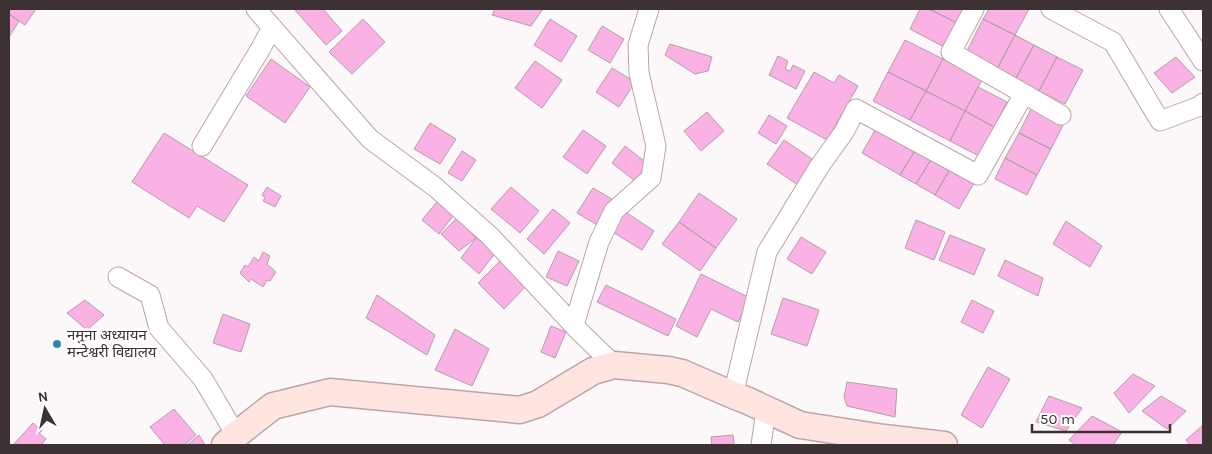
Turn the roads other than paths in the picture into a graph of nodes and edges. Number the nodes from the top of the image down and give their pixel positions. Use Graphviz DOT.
graph roads {
  1 [pos="256,9"];
  2 [pos="649,9"];
  3 [pos="974,9"];
  4 [pos="1051,9"];
  5 [pos="1169,9"];
  6 [pos="272,26"];
  7 [pos="1203,62"];
  8 [pos="1024,94"];
  9 [pos="1203,103"];
  10 [pos="1061,115"];
  11 [pos="202,146"];
  12 [pos="118,277"];
  13 [pos="574,325"];
  14 [pos="614,365"];
  15 [pos="733,395"];
  16 [pos="766,410"];
  17 [pos="231,440"];
  18 [pos="760,445"];
  19 [pos="944,445"];
  1 -- 6 [label="street"];
  2 -- 13 [label="street"];
  3 -- 8 [label="street"];
  4 -- 9 [label="street"];
  5 -- 7 [label="street"];
  6 -- 11 [label="street"];
  6 -- 13 [label="street"];
  8 -- 10 [label="street"];
  8 -- 15 [label="street"];
  12 -- 17 [label="street"];
  13 -- 14 [label="street"];
  14 -- 15 [label="main road"];
  14 -- 17 [label="main road"];
  15 -- 16 [label="main road"];
  16 -- 18 [label="street"];
  16 -- 19 [label="main road"];
}
